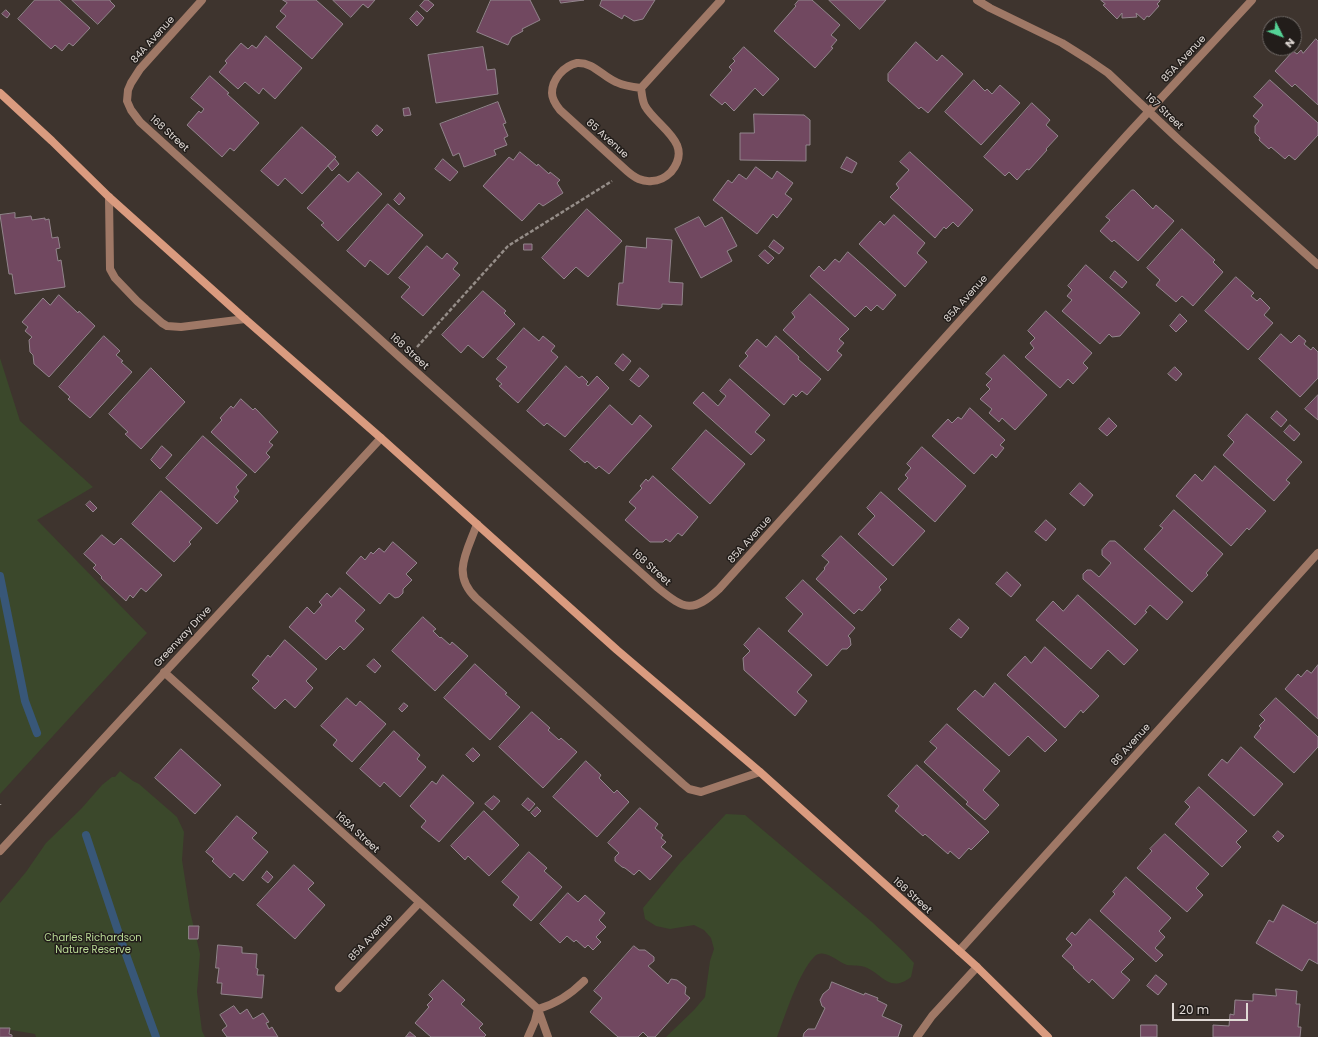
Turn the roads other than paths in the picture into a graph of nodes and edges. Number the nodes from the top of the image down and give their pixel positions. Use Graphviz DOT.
graph roads {
  1 [pos="202,0"];
  2 [pos="721,0"];
  3 [pos="977,0"];
  4 [pos="1252,0"];
  5 [pos="641,88"];
  6 [pos="0,93"];
  7 [pos="127,97"];
  8 [pos="1149,112"];
  9 [pos="108,197"];
  10 [pos="1318,265"];
  11 [pos="245,319"];
  12 [pos="381,438"];
  13 [pos="477,524"];
  14 [pos="1318,553"];
  15 [pos="693,606"];
  16 [pos="164,672"];
  17 [pos="760,772"];
  18 [pos="0,850"];
  19 [pos="419,903"];
  20 [pos="959,951"];
  21 [pos="977,967"];
  22 [pos="584,981"];
  23 [pos="339,988"];
  24 [pos="538,1009"];
  25 [pos="528,1037"];
  26 [pos="548,1037"];
  27 [pos="917,1037"];
  28 [pos="1048,1037"];
  1 -- 7 [label="street, 84A Avenue"];
  2 -- 5 [label="street"];
  3 -- 8 [label="street, 167 Street"];
  4 -- 8 [label="street, 85A Avenue"];
  5 -- 5 [label="street, 85 Avenue"];
  6 -- 9 [label="main road, 168 Street"];
  7 -- 15 [label="street, 168 Street"];
  8 -- 10 [label="street, 167 Street"];
  8 -- 15 [label="street, 85A Avenue"];
  9 -- 11 [label="main road, 168 Street"];
  9 -- 11 [label="street"];
  11 -- 12 [label="main road, 168 Street"];
  12 -- 13 [label="main road, 168 Street"];
  12 -- 16 [label="street, Greenway Drive"];
  13 -- 17 [label="main road, 168 Street"];
  13 -- 17 [label="street"];
  14 -- 20 [label="street, 86 Avenue"];
  16 -- 18 [label="street, Greenway Drive"];
  16 -- 19 [label="street, 168A Street"];
  17 -- 20 [label="main road, 168 Street"];
  19 -- 23 [label="street, 85A Avenue"];
  19 -- 24 [label="street, 168A Street"];
  20 -- 21 [label="main road, 168 Street"];
  21 -- 27 [label="street"];
  21 -- 28 [label="main road, 168 Street"];
  22 -- 24 [label="street"];
  24 -- 25 [label="street"];
  24 -- 26 [label="street"];
}
